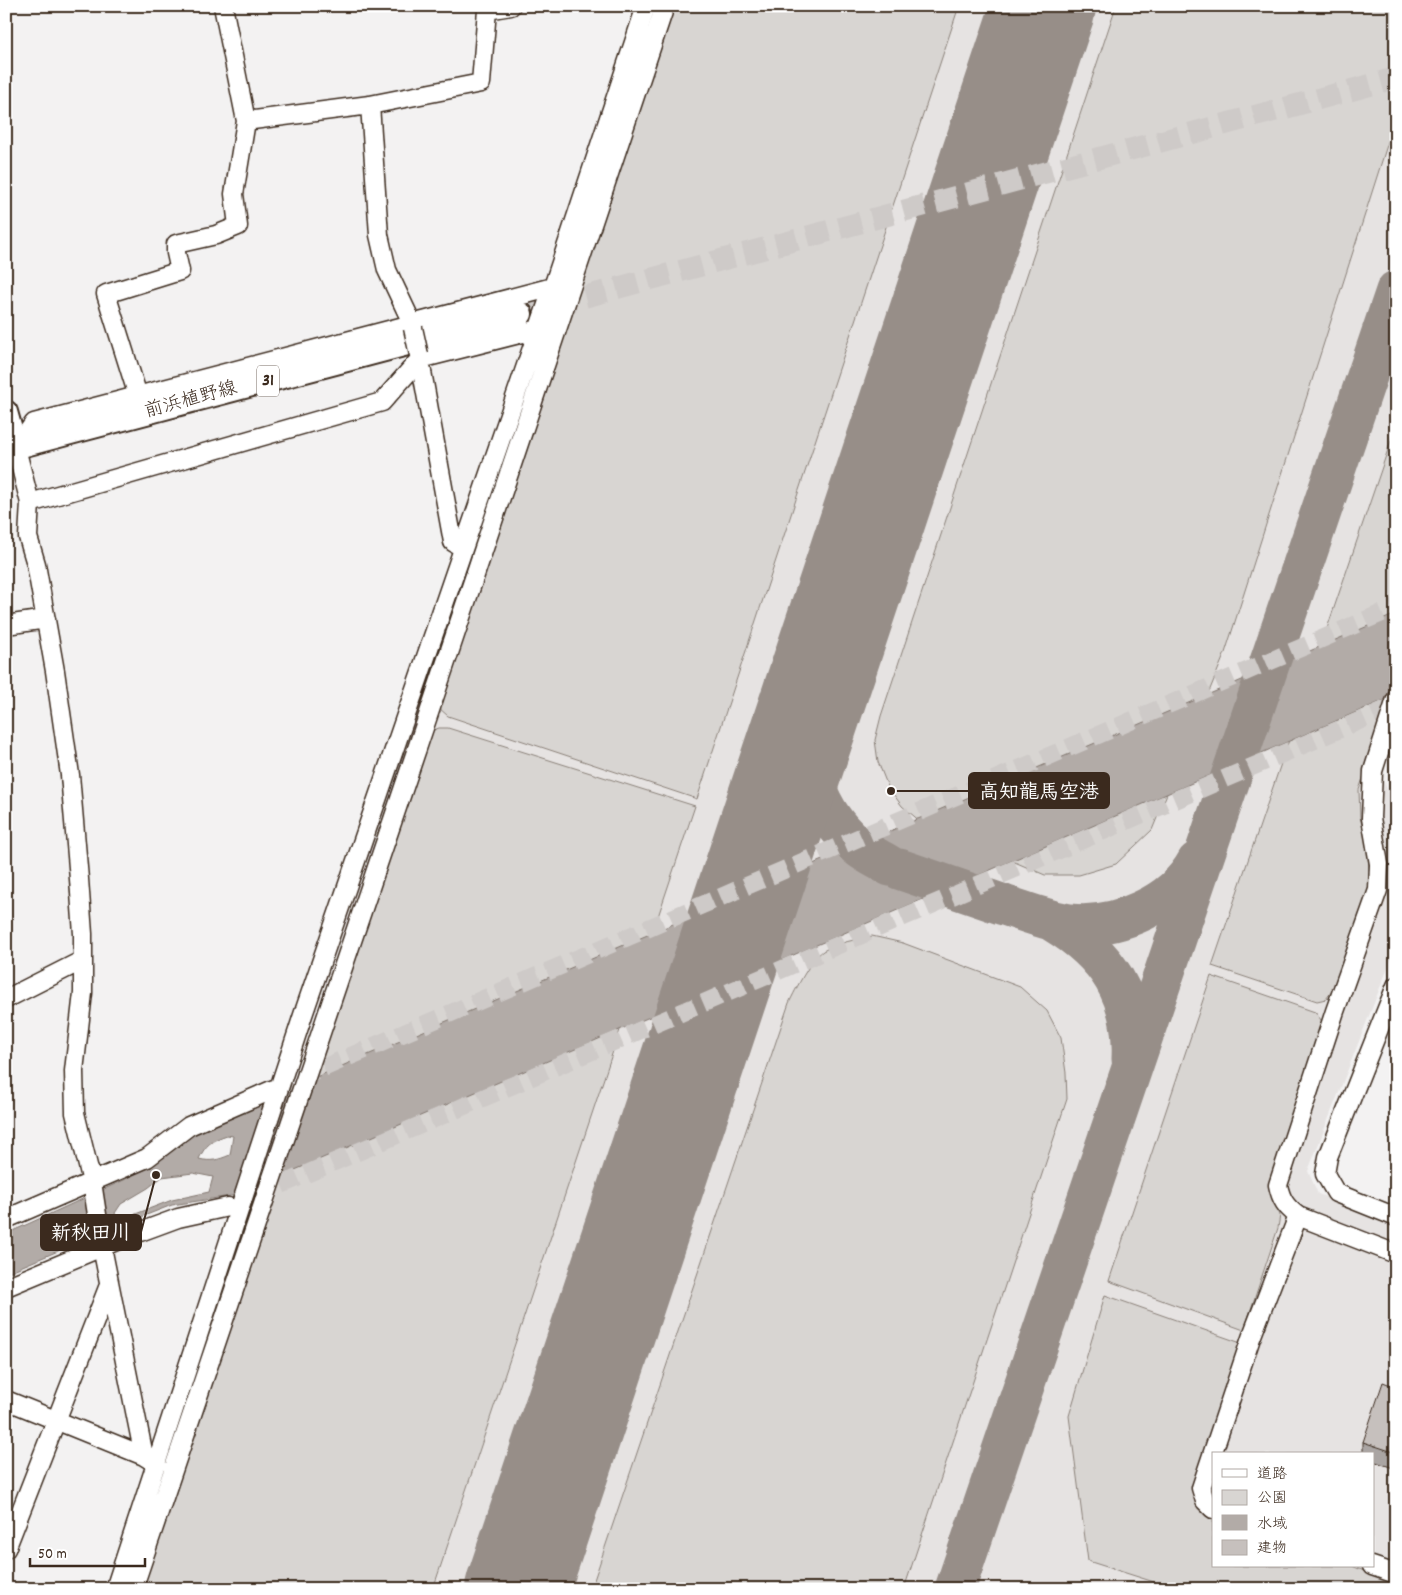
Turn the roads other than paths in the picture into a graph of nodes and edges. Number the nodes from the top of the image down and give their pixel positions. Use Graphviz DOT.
graph roads {
  1 [pos="223,6"];
  2 [pos="511,6"];
  3 [pos="646,6"];
  4 [pos="665,6"];
  5 [pos="487,8"];
  6 [pos="370,105"];
  7 [pos="246,121"];
  8 [pos="553,287"];
  9 [pos="521,314"];
  10 [pos="413,326"];
  11 [pos="539,329"];
  12 [pos="419,357"];
  13 [pos="138,396"];
  14 [pos="6,412"];
  15 [pos="11,449"];
  16 [pos="30,503"];
  17 [pos="463,548"];
  18 [pos="46,619"];
  19 [pos="6,625"];
  20 [pos="1396,699"];
  21 [pos="83,960"];
  22 [pos="1396,986"];
  23 [pos="6,999"];
  24 [pos="274,1089"];
  25 [pos="92,1186"];
  26 [pos="228,1207"];
  27 [pos="1298,1216"];
  28 [pos="1396,1217"];
  29 [pos="6,1219"];
  30 [pos="102,1242"];
  31 [pos="1396,1254"];
  32 [pos="109,1284"];
  33 [pos="6,1286"];
  34 [pos="6,1400"];
  35 [pos="57,1420"];
  36 [pos="1213,1452"];
  37 [pos="1212,1455"];
  38 [pos="150,1460"];
  39 [pos="1212,1509"];
  40 [pos="6,1549"];
  41 [pos="1374,1567"];
  42 [pos="1396,1574"];
  43 [pos="115,1589"];
  44 [pos="132,1589"];
  1 -- 7 [label="street"];
  2 -- 5 [label="street"];
  3 -- 8 [label="street"];
  4 -- 44 [label="street"];
  5 -- 6 [label="street"];
  6 -- 7 [label="street"];
  6 -- 10 [label="street"];
  7 -- 13 [label="street"];
  8 -- 10 [label="street"];
  8 -- 11 [label="street"];
  9 -- 15 [label="main road, 前浜植野線 / 31"];
  10 -- 12 [label="street, bridge"];
  10 -- 13 [label="street"];
  11 -- 12 [label="street"];
  11 -- 17 [label="street"];
  12 -- 16 [label="street"];
  12 -- 17 [label="street"];
  13 -- 15 [label="street"];
  14 -- 15 [label="main road"];
  15 -- 16 [label="street"];
  16 -- 18 [label="street"];
  17 -- 38 [label="street"];
  18 -- 19 [label="street"];
  18 -- 21 [label="street"];
  20 -- 27 [label="street"];
  21 -- 23 [label="street"];
  21 -- 25 [label="street"];
  22 -- 28 [label="street"];
  24 -- 25 [label="street"];
  25 -- 29 [label="street"];
  25 -- 30 [label="street"];
  26 -- 30 [label="street"];
  27 -- 31 [label="street"];
  27 -- 36 [label="street"];
  30 -- 32 [label="street"];
  30 -- 33 [label="street"];
  32 -- 35 [label="street"];
  32 -- 38 [label="street"];
  34 -- 35 [label="street"];
  35 -- 38 [label="street"];
  35 -- 40 [label="street"];
  37 -- 39 [label="street"];
  38 -- 43 [label="street"];
  41 -- 42 [label="street"];
}
